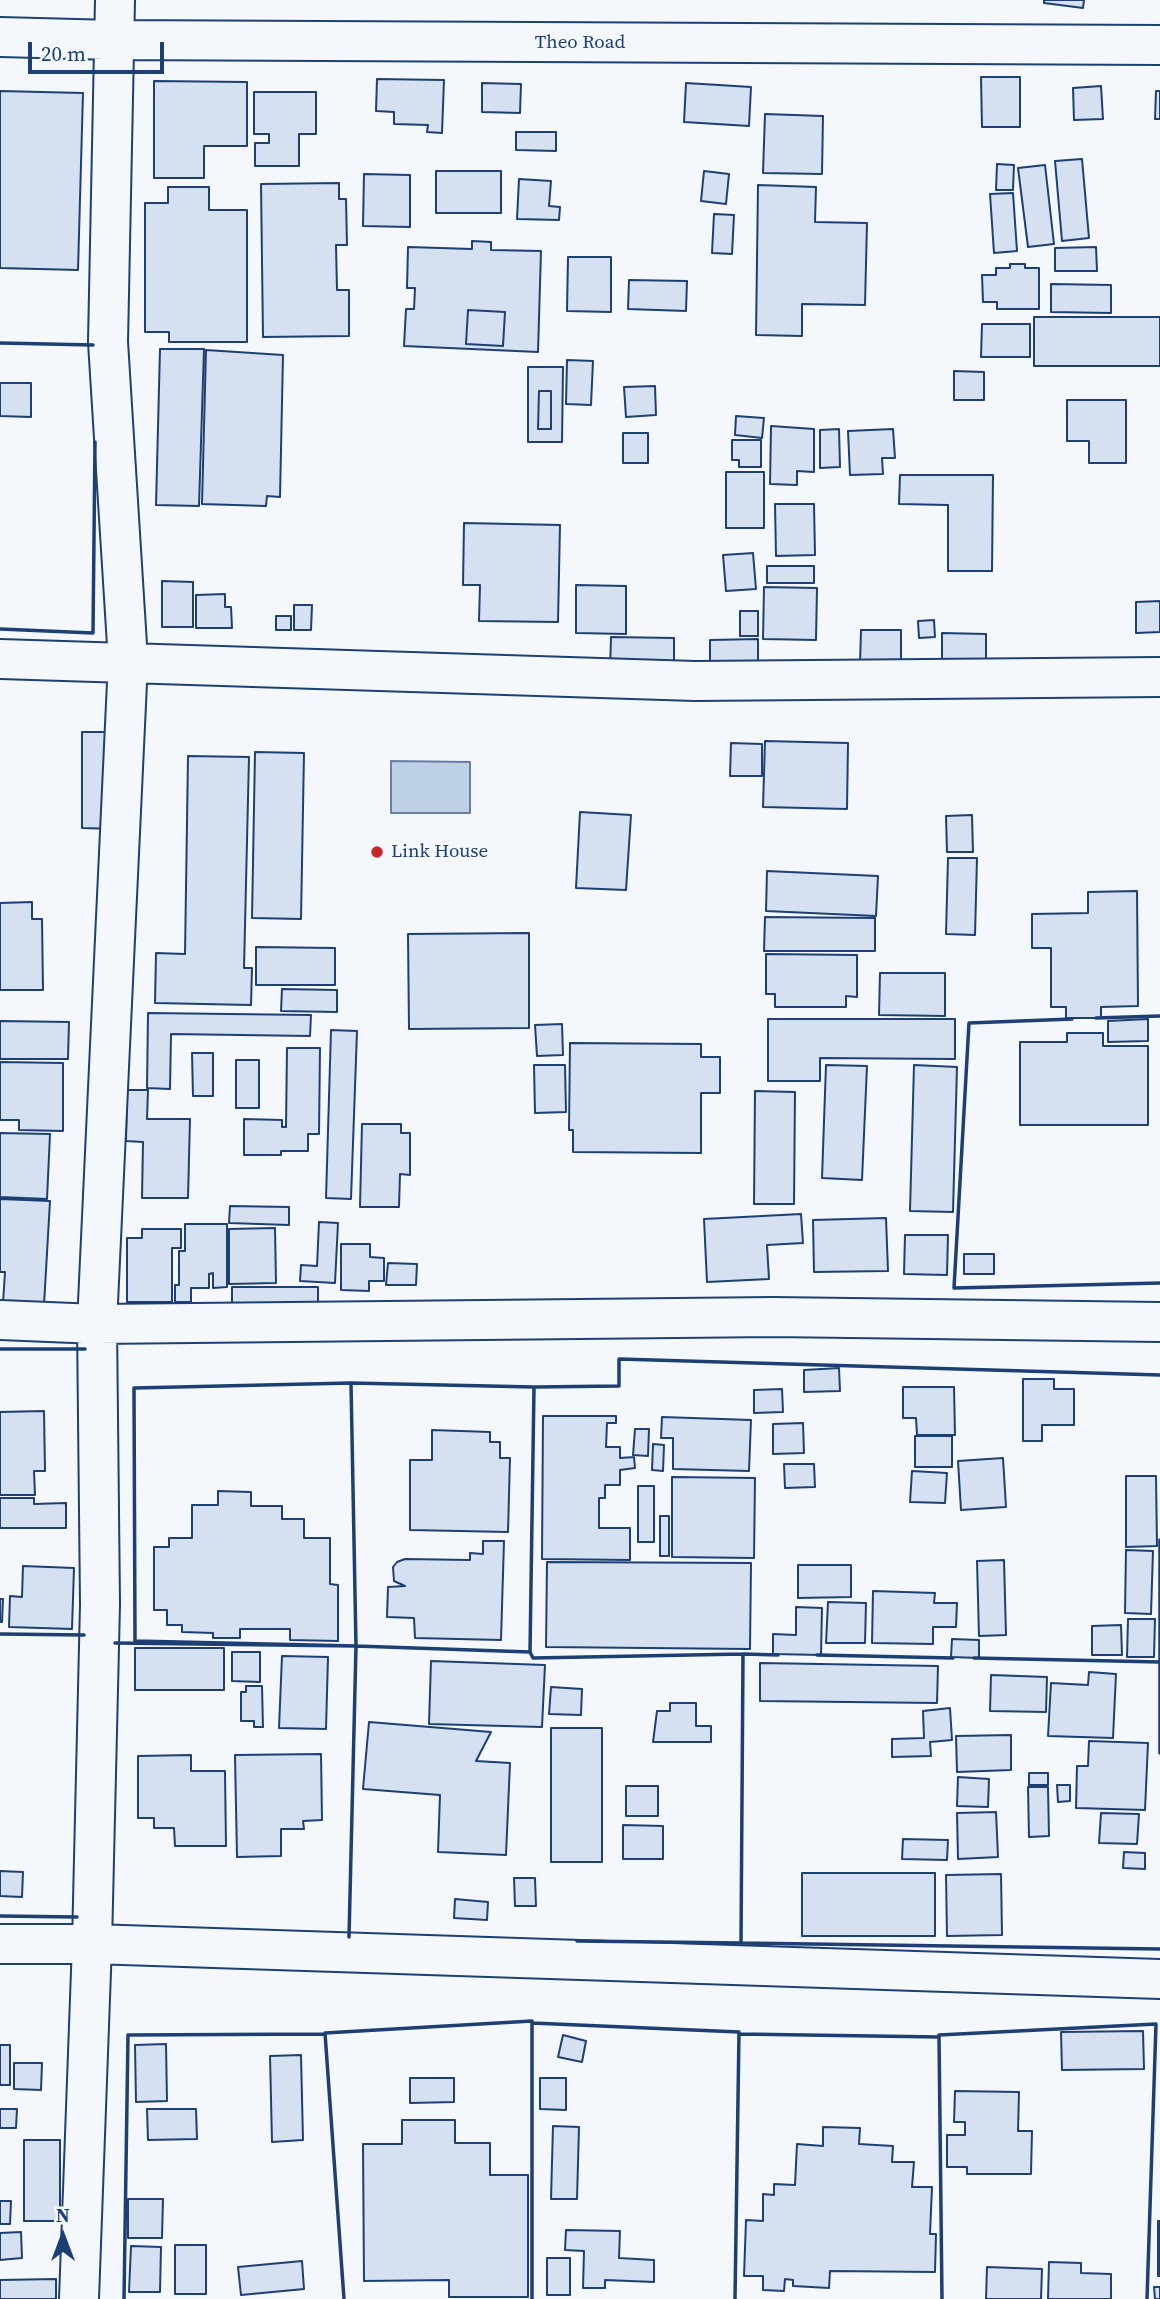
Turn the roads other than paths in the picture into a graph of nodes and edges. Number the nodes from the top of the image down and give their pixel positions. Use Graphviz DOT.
graph roads {
  1 [pos="115,0"];
  2 [pos="0,37"];
  3 [pos="114,40"];
  4 [pos="1160,45"];
  5 [pos="0,659"];
  6 [pos="128,661"];
  7 [pos="1160,677"];
  8 [pos="0,1320"];
  9 [pos="1160,1322"];
  10 [pos="97,1324"];
  11 [pos="0,1944"];
  12 [pos="92,1944"];
  13 [pos="1160,1979"];
  14 [pos="79,2299"];
  1 -- 3 [label="street"];
  2 -- 3 [label="street, Theo Road"];
  3 -- 4 [label="street, Theo Road"];
  3 -- 6 [label="street"];
  5 -- 6 [label="street"];
  6 -- 7 [label="street"];
  6 -- 10 [label="street"];
  8 -- 10 [label="street"];
  9 -- 10 [label="street"];
  10 -- 12 [label="street"];
  11 -- 12 [label="street"];
  12 -- 13 [label="street"];
  12 -- 14 [label="street"];
}
